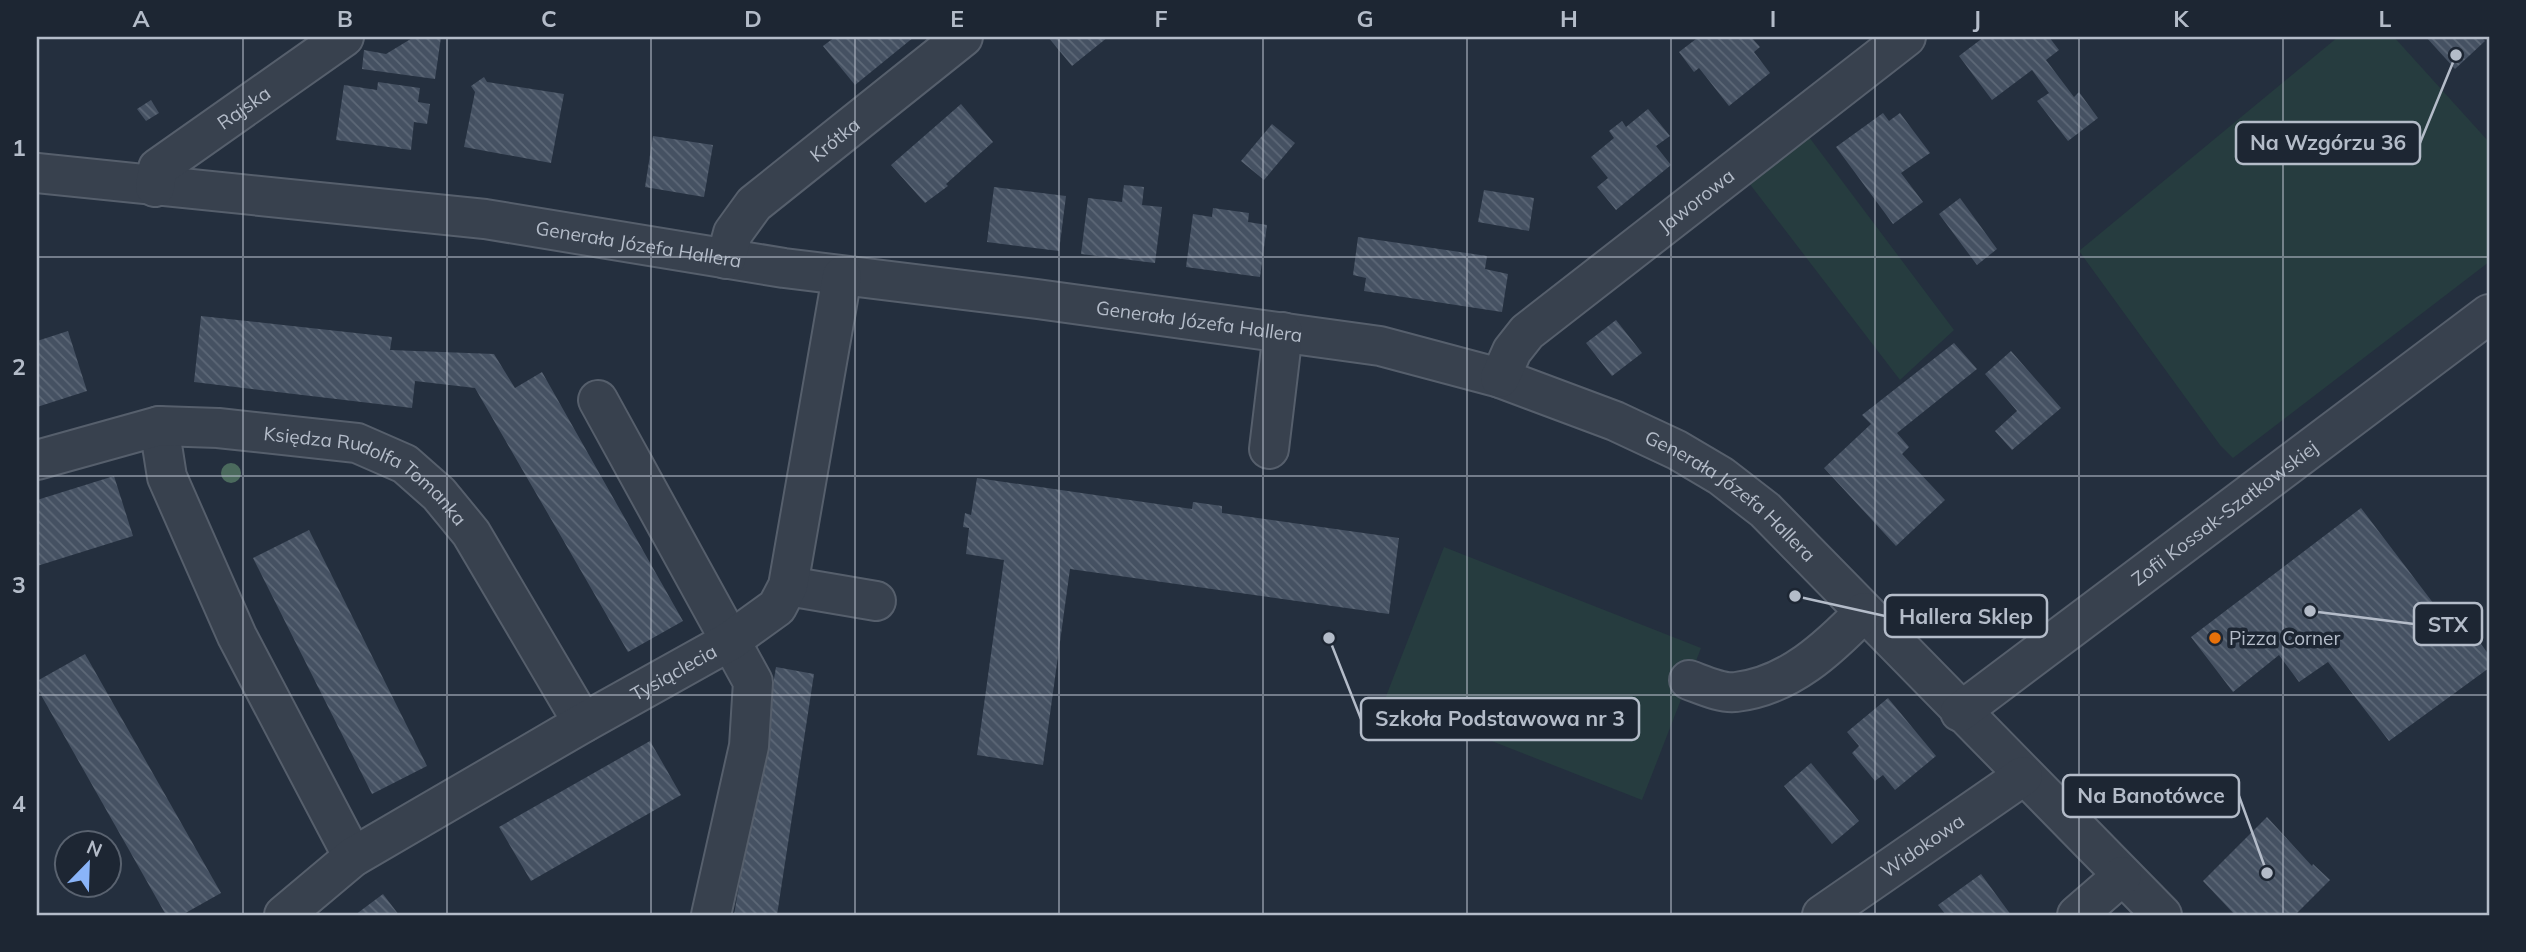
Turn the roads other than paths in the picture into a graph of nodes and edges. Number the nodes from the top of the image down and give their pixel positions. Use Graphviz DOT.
graph roads {
  1 [pos="344,37"];
  2 [pos="963,37"];
  3 [pos="1906,37"];
  4 [pos="37,173"];
  5 [pos="155,187"];
  6 [pos="726,259"];
  7 [pos="842,276"];
  8 [pos="2489,314"];
  9 [pos="1283,332"];
  10 [pos="1500,378"];
  11 [pos="598,400"];
  12 [pos="159,426"];
  13 [pos="1269,449"];
  14 [pos="37,460"];
  15 [pos="788,586"];
  16 [pos="876,601"];
  17 [pos="1864,612"];
  18 [pos="730,641"];
  19 [pos="1689,680"];
  20 [pos="1960,712"];
  21 [pos="583,723"];
  22 [pos="2023,776"];
  23 [pos="353,857"];
  24 [pos="2122,876"];
  25 [pos="284,915"];
  26 [pos="711,915"];
  27 [pos="1822,915"];
  28 [pos="2077,915"];
  29 [pos="2162,915"];
  1 -- 5 [label="street, Rajska"];
  2 -- 6 [label="street, Krótka"];
  3 -- 10 [label="street, Jaworowa"];
  4 -- 5 [label="street, Generała Józefa Hallera"];
  5 -- 6 [label="street, Generała Józefa Hallera"];
  6 -- 7 [label="street, Generała Józefa Hallera"];
  7 -- 9 [label="street, Generała Józefa Hallera"];
  7 -- 15 [label="street, Tysiąclecia"];
  8 -- 20 [label="street, Zofii Kossak-Szatkowskiej"];
  9 -- 10 [label="street, Generała Józefa Hallera"];
  9 -- 13 [label="street"];
  10 -- 17 [label="street, Generała Józefa Hallera"];
  11 -- 18 [label="street"];
  12 -- 14 [label="street, Księdza Rudolfa Tomanka"];
  12 -- 21 [label="street, Księdza Rudolfa Tomanka"];
  12 -- 23 [label="street"];
  15 -- 16 [label="street"];
  15 -- 18 [label="street, Tysiąclecia"];
  17 -- 19 [label="street"];
  17 -- 20 [label="street, Generała Józefa Hallera"];
  18 -- 21 [label="street, Tysiąclecia"];
  18 -- 26 [label="street"];
  20 -- 22 [label="street, Generała Józefa Hallera"];
  21 -- 23 [label="street, Tysiąclecia"];
  22 -- 24 [label="street, Generała Józefa Hallera"];
  22 -- 27 [label="street, Widokowa"];
  23 -- 25 [label="street, Tysiąclecia"];
  24 -- 28 [label="street"];
  24 -- 29 [label="street, Generała Józefa Hallera"];
}
